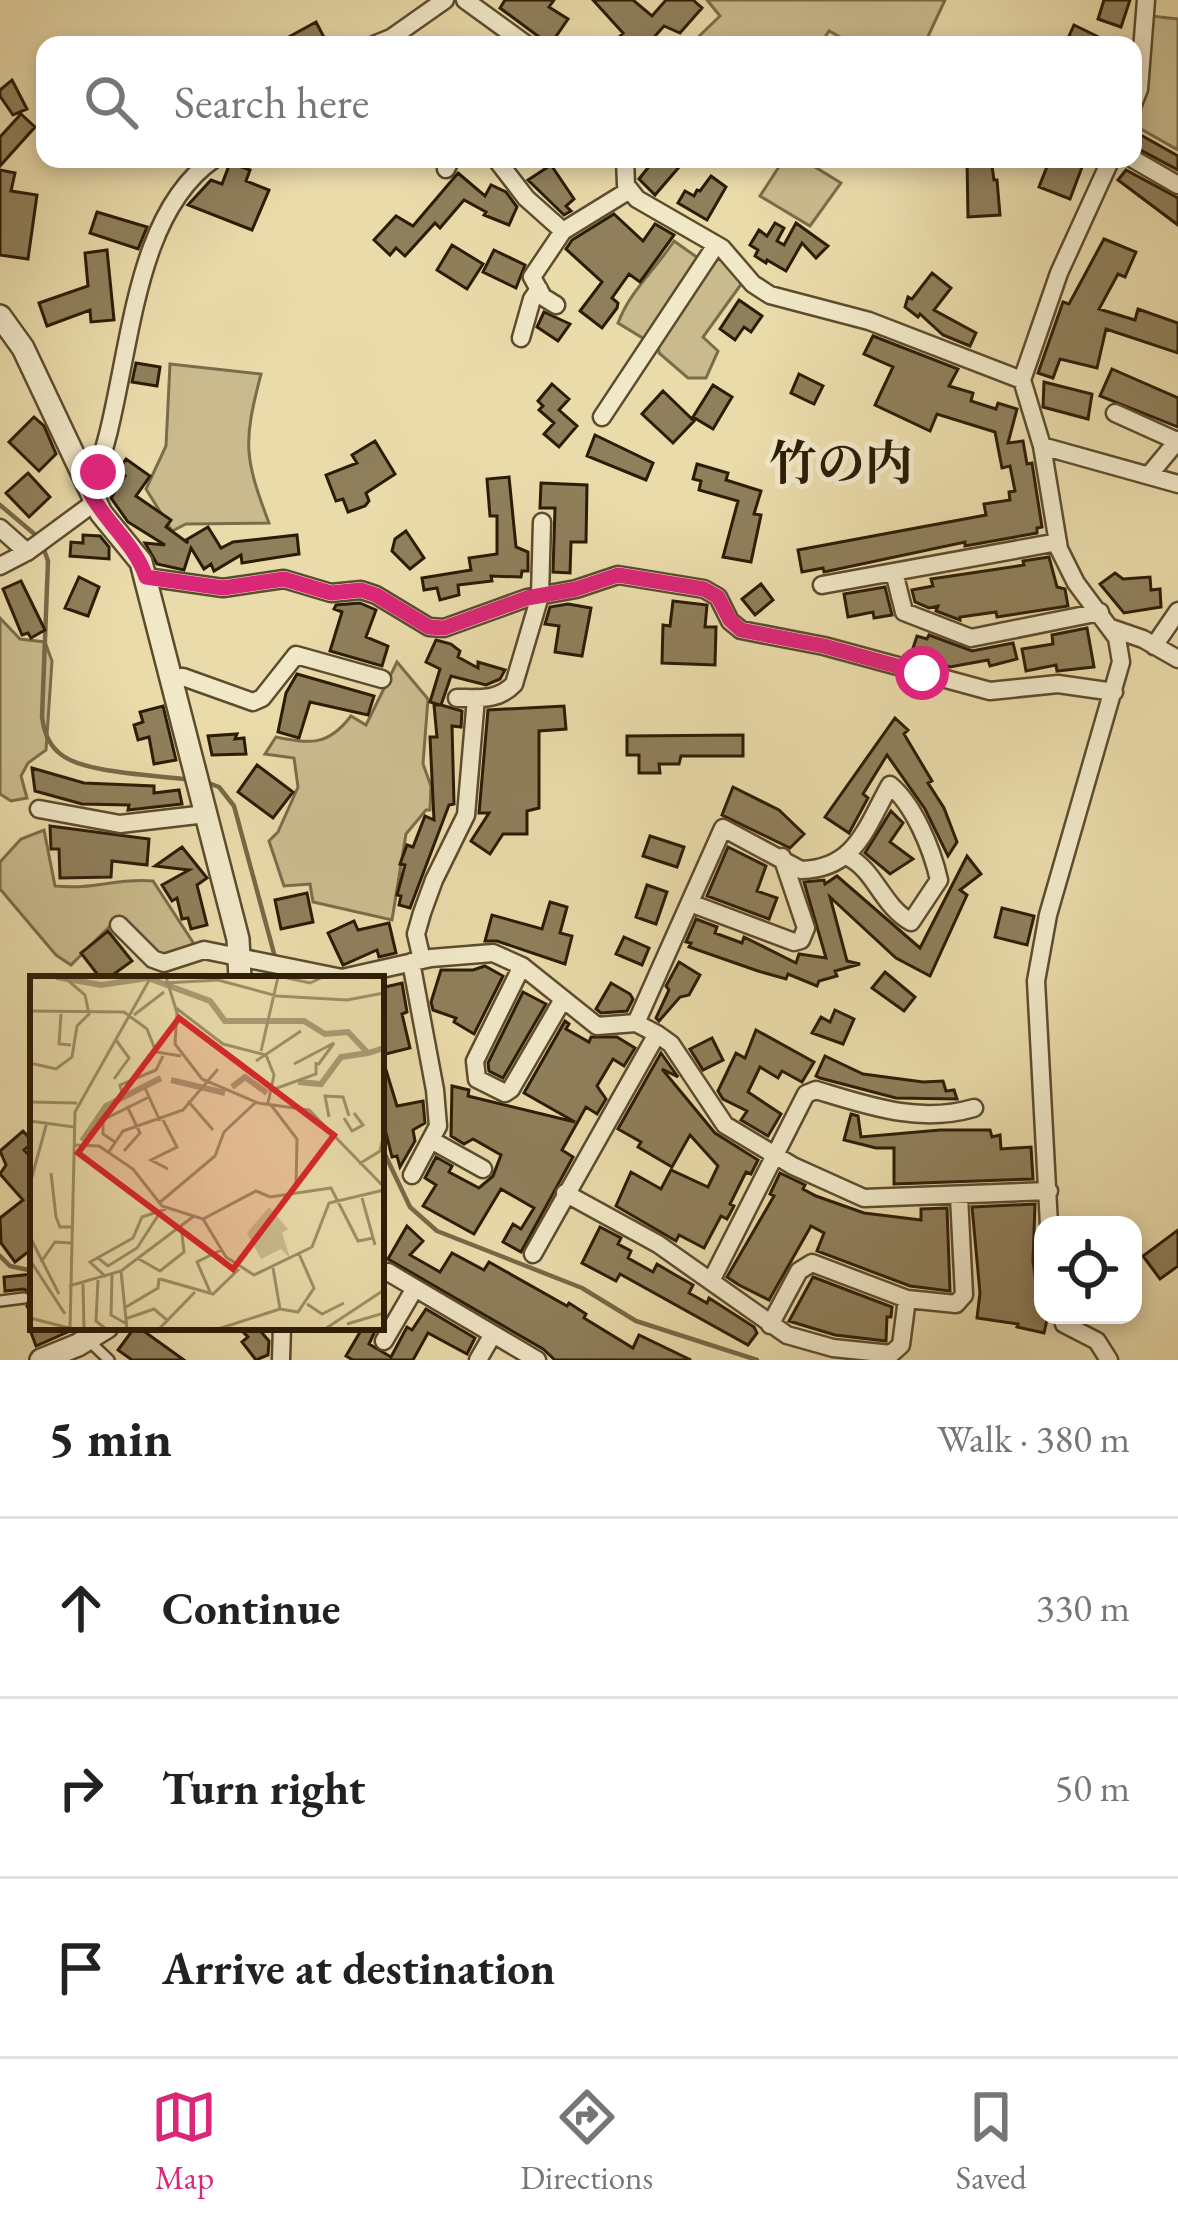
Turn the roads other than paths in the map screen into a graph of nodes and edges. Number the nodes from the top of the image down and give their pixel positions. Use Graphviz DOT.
graph roads {
  1 [pos="445,0"];
  2 [pos="465,0"];
  3 [pos="1145,0"];
  4 [pos="388,36"];
  5 [pos="515,36"];
  6 [pos="1142,44"];
  7 [pos="1142,164"];
  8 [pos="200,168"];
  9 [pos="503,168"];
  10 [pos="626,168"];
  11 [pos="1107,168"];
  12 [pos="1178,185"];
  13 [pos="628,191"];
  14 [pos="563,231"];
  15 [pos="716,245"];
  16 [pos="538,289"];
  17 [pos="556,305"];
  18 [pos="0,316"];
  19 [pos="521,338"];
  20 [pos="1022,380"];
  21 [pos="1115,412"];
  22 [pos="602,417"];
  23 [pos="1178,441"];
  24 [pos="1042,446"];
  25 [pos="1149,475"];
  26 [pos="1178,484"];
  27 [pos="92,497"];
  28 [pos="542,522"];
  29 [pos="0,528"];
  30 [pos="1058,542"];
  31 [pos="27,552"];
  32 [pos="0,566"];
  33 [pos="894,572"];
  34 [pos="146,577"];
  35 [pos="822,585"];
  36 [pos="540,596"];
  37 [pos="1178,610"];
  38 [pos="1105,620"];
  39 [pos="1154,646"];
  40 [pos="1178,659"];
  41 [pos="172,678"];
  42 [pos="382,679"];
  43 [pos="1114,692"];
  44 [pos="38,809"];
  45 [pos="206,814"];
  46 [pos="782,857"];
  47 [pos="848,857"];
  48 [pos="690,903"];
  49 [pos="119,925"];
  50 [pos="416,961"];
  51 [pos="521,966"];
  52 [pos="241,969"];
  53 [pos="320,976"];
  54 [pos="351,976"];
  55 [pos="562,1001"];
  56 [pos="636,1023"];
  57 [pos="657,1034"];
  58 [pos="974,1108"];
  59 [pos="431,1140"];
  60 [pos="774,1155"];
  61 [pos="483,1169"];
  62 [pos="412,1175"];
  63 [pos="1049,1190"];
  64 [pos="566,1193"];
  65 [pos="959,1196"];
  66 [pos="1049,1216"];
  67 [pos="533,1254"];
  68 [pos="384,1273"];
  69 [pos="711,1281"];
  70 [pos="415,1288"];
  71 [pos="24,1298"];
  72 [pos="907,1299"];
  73 [pos="0,1300"];
  74 [pos="770,1324"];
  75 [pos="1064,1324"];
  76 [pos="103,1330"];
  77 [pos="283,1330"];
  78 [pos="493,1334"];
  79 [pos="88,1340"];
  80 [pos="384,1341"];
  81 [pos="41,1360"];
  82 [pos="110,1360"];
  83 [pos="281,1360"];
  84 [pos="478,1360"];
  85 [pos="537,1360"];
  86 [pos="1109,1360"];
  1 -- 4 [label="street"];
  2 -- 5 [label="street"];
  3 -- 6 [label="street"];
  7 -- 12 [label="street"];
  8 -- 27 [label="street"];
  9 -- 14 [label="street"];
  10 -- 13 [label="street"];
  11 -- 20 [label="street"];
  13 -- 14 [label="street"];
  13 -- 15 [label="street"];
  14 -- 16 [label="street"];
  15 -- 20 [label="street"];
  15 -- 22 [label="street"];
  16 -- 17 [label="street"];
  16 -- 19 [label="street"];
  18 -- 27 [label="street"];
  20 -- 24 [label="street"];
  21 -- 23 [label="street"];
  23 -- 25 [label="street"];
  24 -- 25 [label="street"];
  24 -- 30 [label="street"];
  25 -- 26 [label="street"];
  27 -- 31 [label="street"];
  27 -- 34 [label="street"];
  28 -- 36 [label="street"];
  29 -- 31 [label="street"];
  30 -- 33 [label="street"];
  30 -- 38 [label="street"];
  31 -- 32 [label="street"];
  33 -- 35 [label="street"];
  33 -- 38 [label="street"];
  34 -- 36 [label="street"];
  34 -- 41 [label="street"];
  36 -- 43 [label="street"];
  36 -- 50 [label="street"];
  37 -- 39 [label="street"];
  38 -- 39 [label="street"];
  38 -- 43 [label="street"];
  39 -- 40 [label="street"];
  41 -- 42 [label="street"];
  41 -- 45 [label="street"];
  43 -- 63 [label="street"];
  44 -- 45 [label="street"];
  45 -- 52 [label="street"];
  46 -- 47 [label="street"];
  46 -- 48 [label="street"];
  46 -- 48 [label="street"];
  47 -- 47 [label="street"];
  48 -- 56 [label="street"];
  49 -- 52 [label="street"];
  50 -- 51 [label="street"];
  50 -- 54 [label="street"];
  50 -- 59 [label="street"];
  51 -- 55 [label="street"];
  51 -- 55 [label="street"];
  52 -- 53 [label="street"];
  55 -- 56 [label="street"];
  56 -- 57 [label="street"];
  57 -- 60 [label="street"];
  57 -- 64 [label="street"];
  58 -- 60 [label="street"];
  59 -- 61 [label="street"];
  59 -- 62 [label="street"];
  60 -- 65 [label="street"];
  60 -- 69 [label="street"];
  63 -- 65 [label="street"];
  63 -- 66 [label="street"];
  64 -- 67 [label="street"];
  64 -- 69 [label="street"];
  65 -- 72 [label="street"];
  68 -- 70 [label="street"];
  69 -- 74 [label="street"];
  70 -- 78 [label="street"];
  70 -- 80 [label="street"];
  71 -- 73 [label="lane"];
  72 -- 74 [label="street"];
  72 -- 74 [label="street"];
  75 -- 86 [label="street"];
  76 -- 79 [label="street"];
  77 -- 83 [label="street"];
  78 -- 84 [label="street"];
  78 -- 85 [label="street"];
  79 -- 81 [label="street"];
  79 -- 82 [label="lane"];
}
